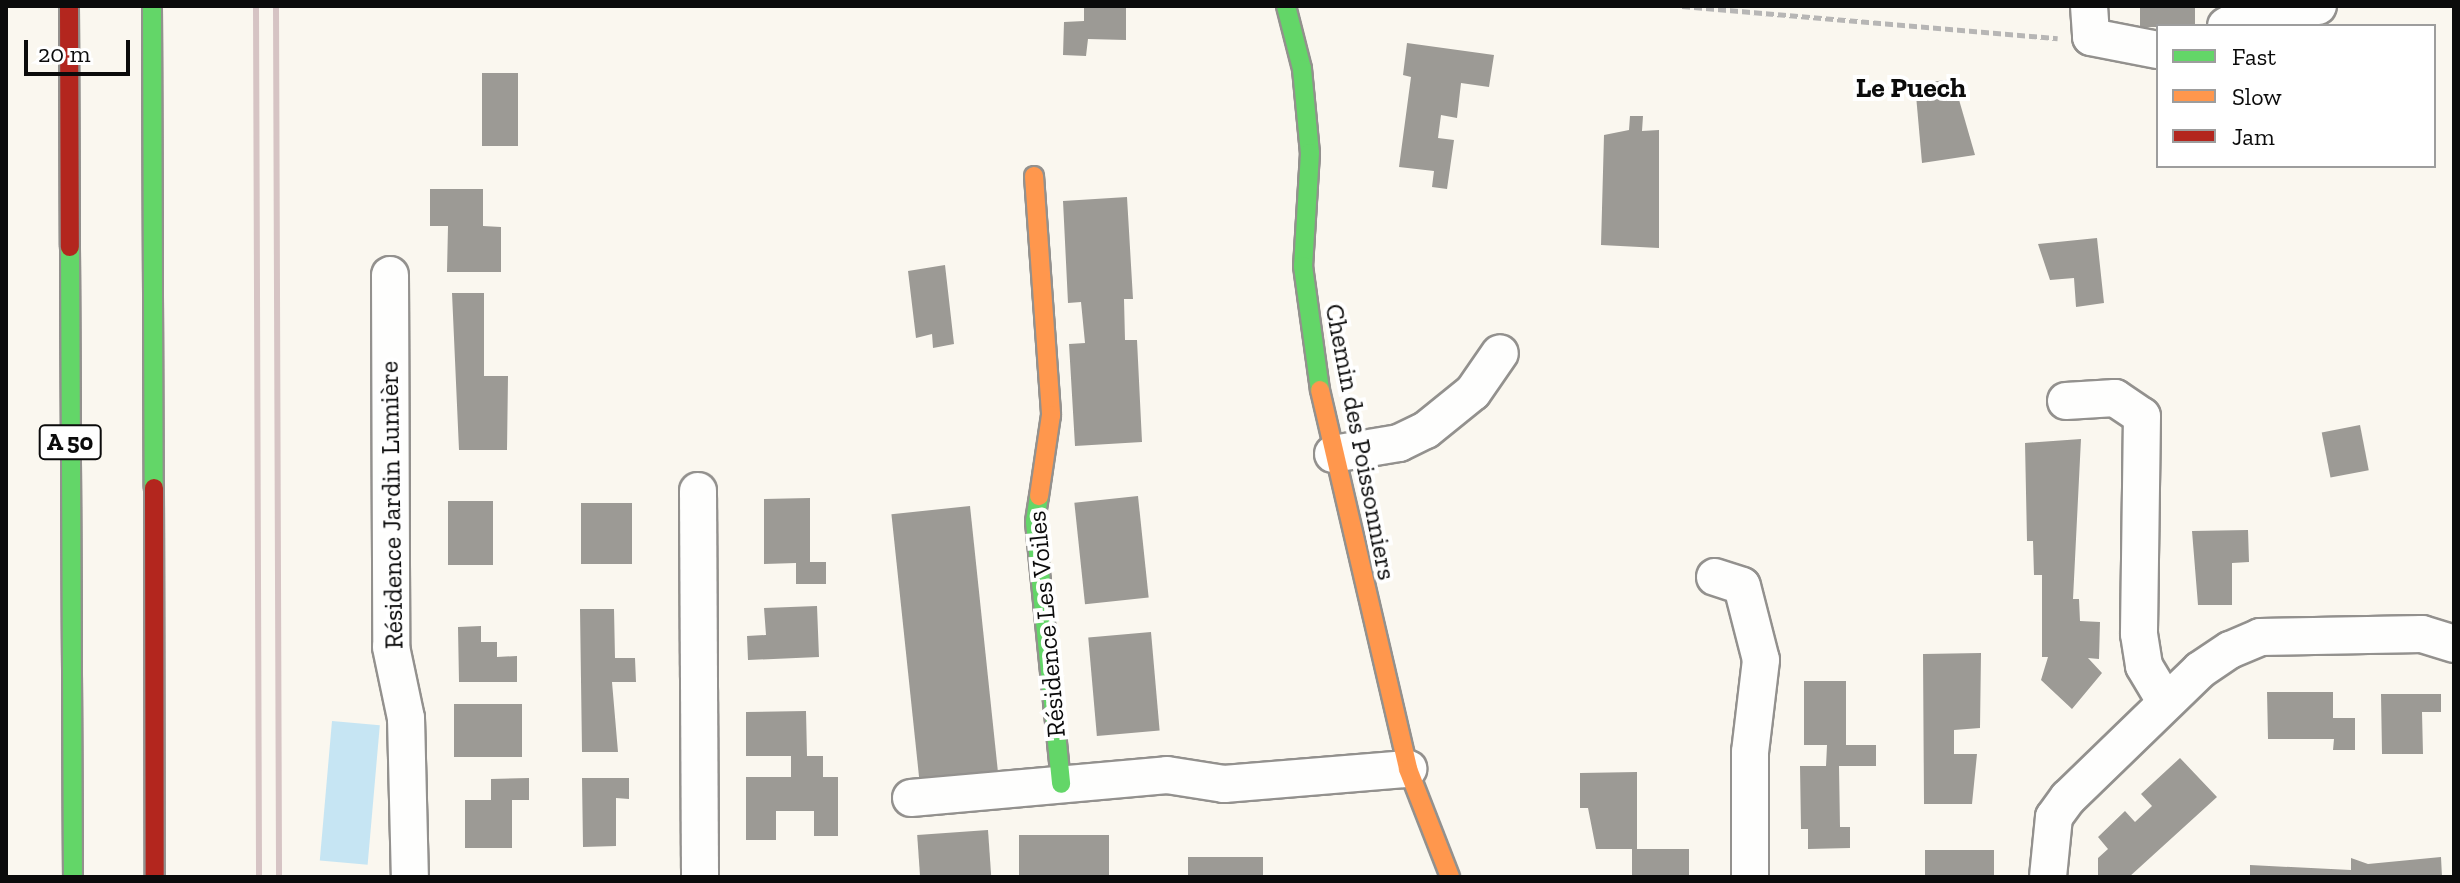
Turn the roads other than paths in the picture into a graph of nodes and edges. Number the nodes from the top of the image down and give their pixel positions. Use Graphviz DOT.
graph roads {
  1 [pos="69,6"];
  2 [pos="152,6"];
  3 [pos="1286,6"];
  4 [pos="2318,6"];
  5 [pos="2090,22"];
  6 [pos="2230,24"];
  7 [pos="2156,49"];
  8 [pos="1034,176"];
  9 [pos="390,275"];
  10 [pos="1500,353"];
  11 [pos="2066,401"];
  12 [pos="1333,454"];
  13 [pos="698,491"];
  14 [pos="1715,577"];
  15 [pos="2454,644"];
  16 [pos="2165,701"];
  17 [pos="1408,769"];
  18 [pos="1061,784"];
  19 [pos="911,798"];
  20 [pos="73,877"];
  21 [pos="155,877"];
  22 [pos="410,877"];
  23 [pos="700,877"];
  24 [pos="1450,877"];
  25 [pos="1750,877"];
  26 [pos="2048,877"];
  1 -- 20 [label="main road, A 50"];
  2 -- 21 [label="main road"];
  3 -- 12 [label="main road, Chemin des Poissonniers"];
  4 -- 6 [label="street"];
  5 -- 7 [label="street"];
  8 -- 18 [label="main road, Résidence Les Voiles"];
  9 -- 22 [label="street, Résidence Jardin Lumière"];
  10 -- 12 [label="street"];
  11 -- 16 [label="street"];
  12 -- 17 [label="main road, Chemin des Poissonniers"];
  13 -- 23 [label="street"];
  14 -- 25 [label="street"];
  15 -- 16 [label="street"];
  16 -- 26 [label="street"];
  17 -- 18 [label="street"];
  17 -- 24 [label="main road, Chemin des Poissonniers"];
  18 -- 19 [label="street"];
}
